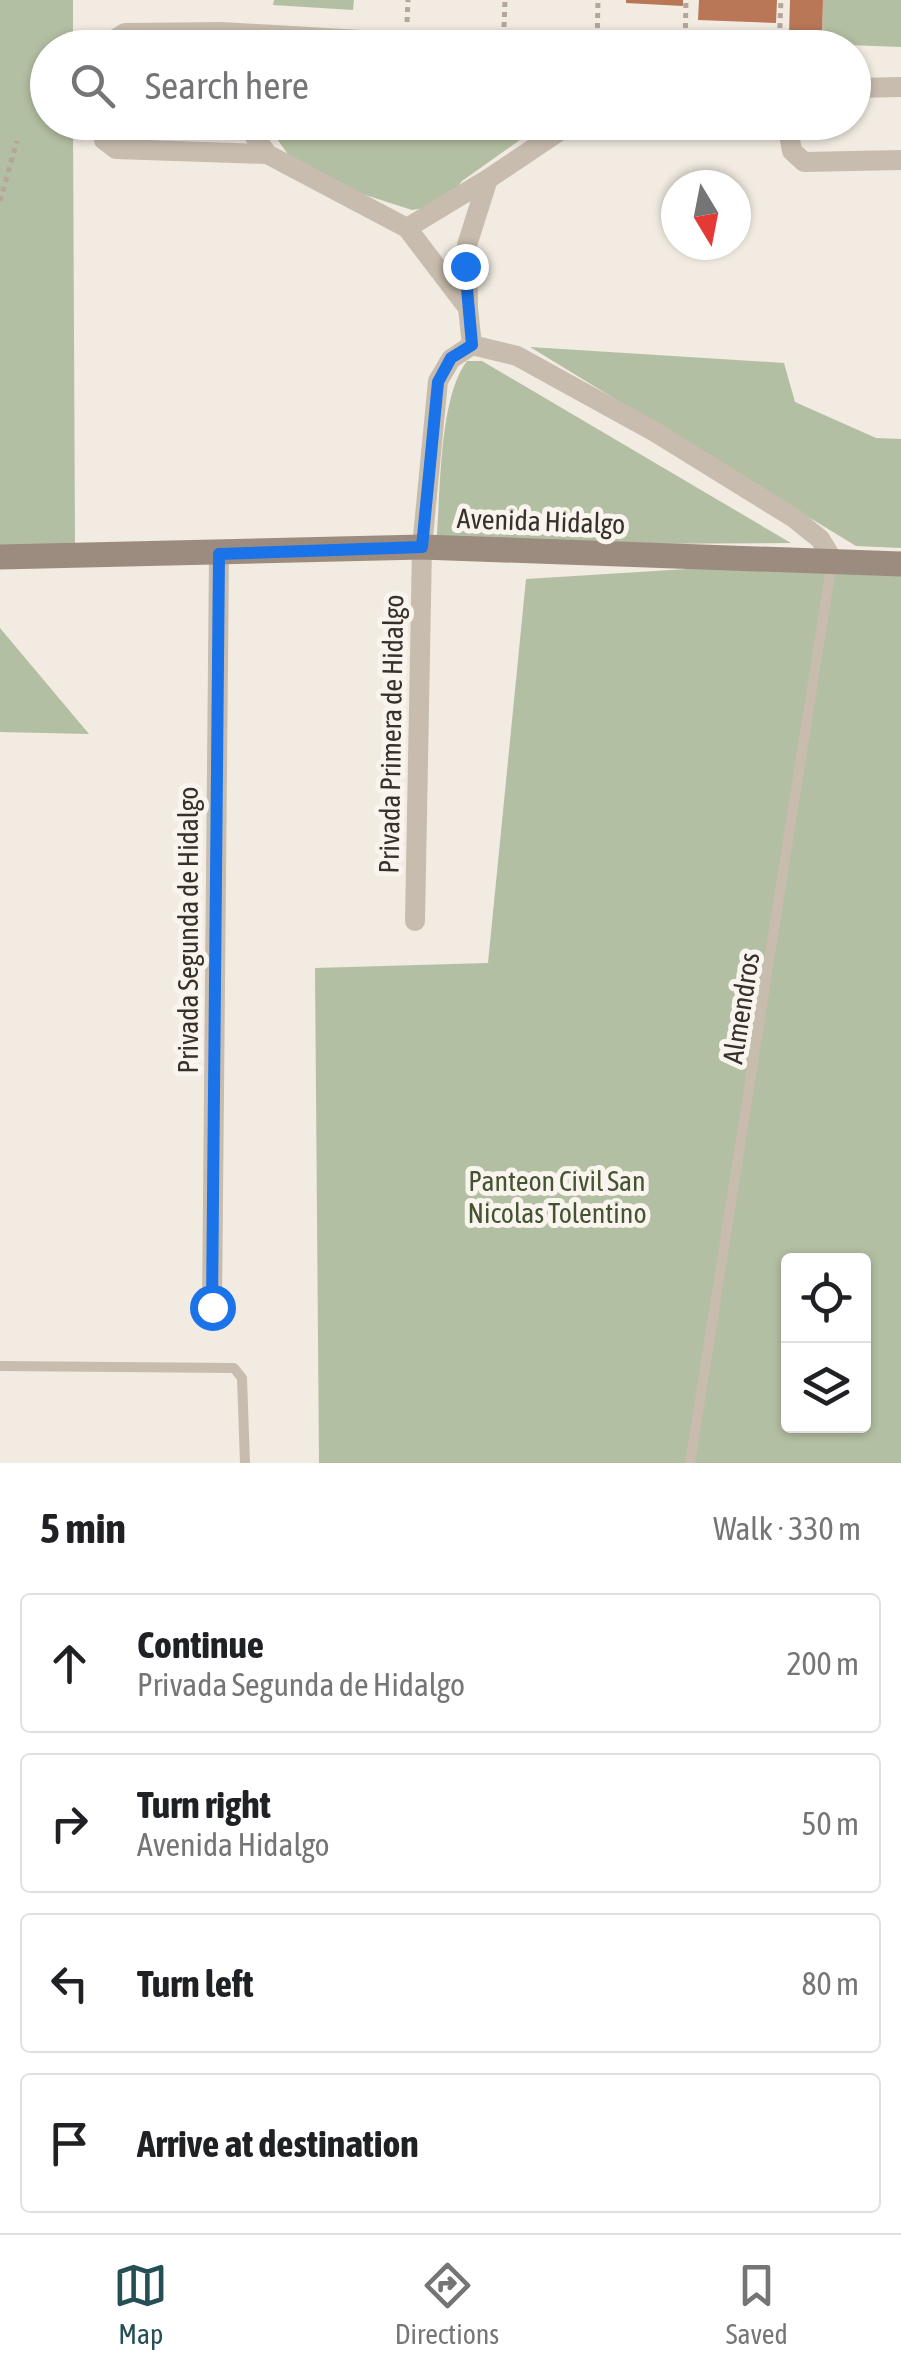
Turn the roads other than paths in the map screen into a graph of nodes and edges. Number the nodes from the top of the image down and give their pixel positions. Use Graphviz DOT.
graph roads {
  1 [pos="901,87"];
  2 [pos="871,88"];
  3 [pos="104,140"];
  4 [pos="257,140"];
  5 [pos="546,140"];
  6 [pos="790,140"];
  7 [pos="267,154"];
  8 [pos="901,160"];
  9 [pos="488,179"];
  10 [pos="407,228"];
  11 [pos="468,308"];
  12 [pos="472,345"];
  13 [pos="422,547"];
  14 [pos="219,554"];
  15 [pos="0,557"];
  16 [pos="832,560"];
  17 [pos="901,564"];
  18 [pos="415,921"];
  19 [pos="212,1307"];
  20 [pos="0,1366"];
  21 [pos="245,1463"];
  22 [pos="690,1463"];
  1 -- 2 [label="street"];
  3 -- 7 [label="street"];
  4 -- 7 [label="street"];
  5 -- 9 [label="street"];
  6 -- 8 [label="street"];
  7 -- 10 [label="street"];
  9 -- 10 [label="street"];
  9 -- 11 [label="street"];
  10 -- 11 [label="street"];
  11 -- 12 [label="street"];
  12 -- 13 [label="street, Privada Primera de Hidalgo"];
  12 -- 16 [label="street"];
  13 -- 14 [label="street, Avenida Hidalgo"];
  13 -- 16 [label="street, Avenida Hidalgo"];
  13 -- 18 [label="street, Privada Primera de Hidalgo"];
  14 -- 15 [label="street, Avenida Hidalgo"];
  14 -- 19 [label="street, Privada Segunda de Hidalgo"];
  16 -- 17 [label="street, Avenida Hidalgo"];
  16 -- 22 [label="lane, Almendros"];
  20 -- 21 [label="lane"];
}
